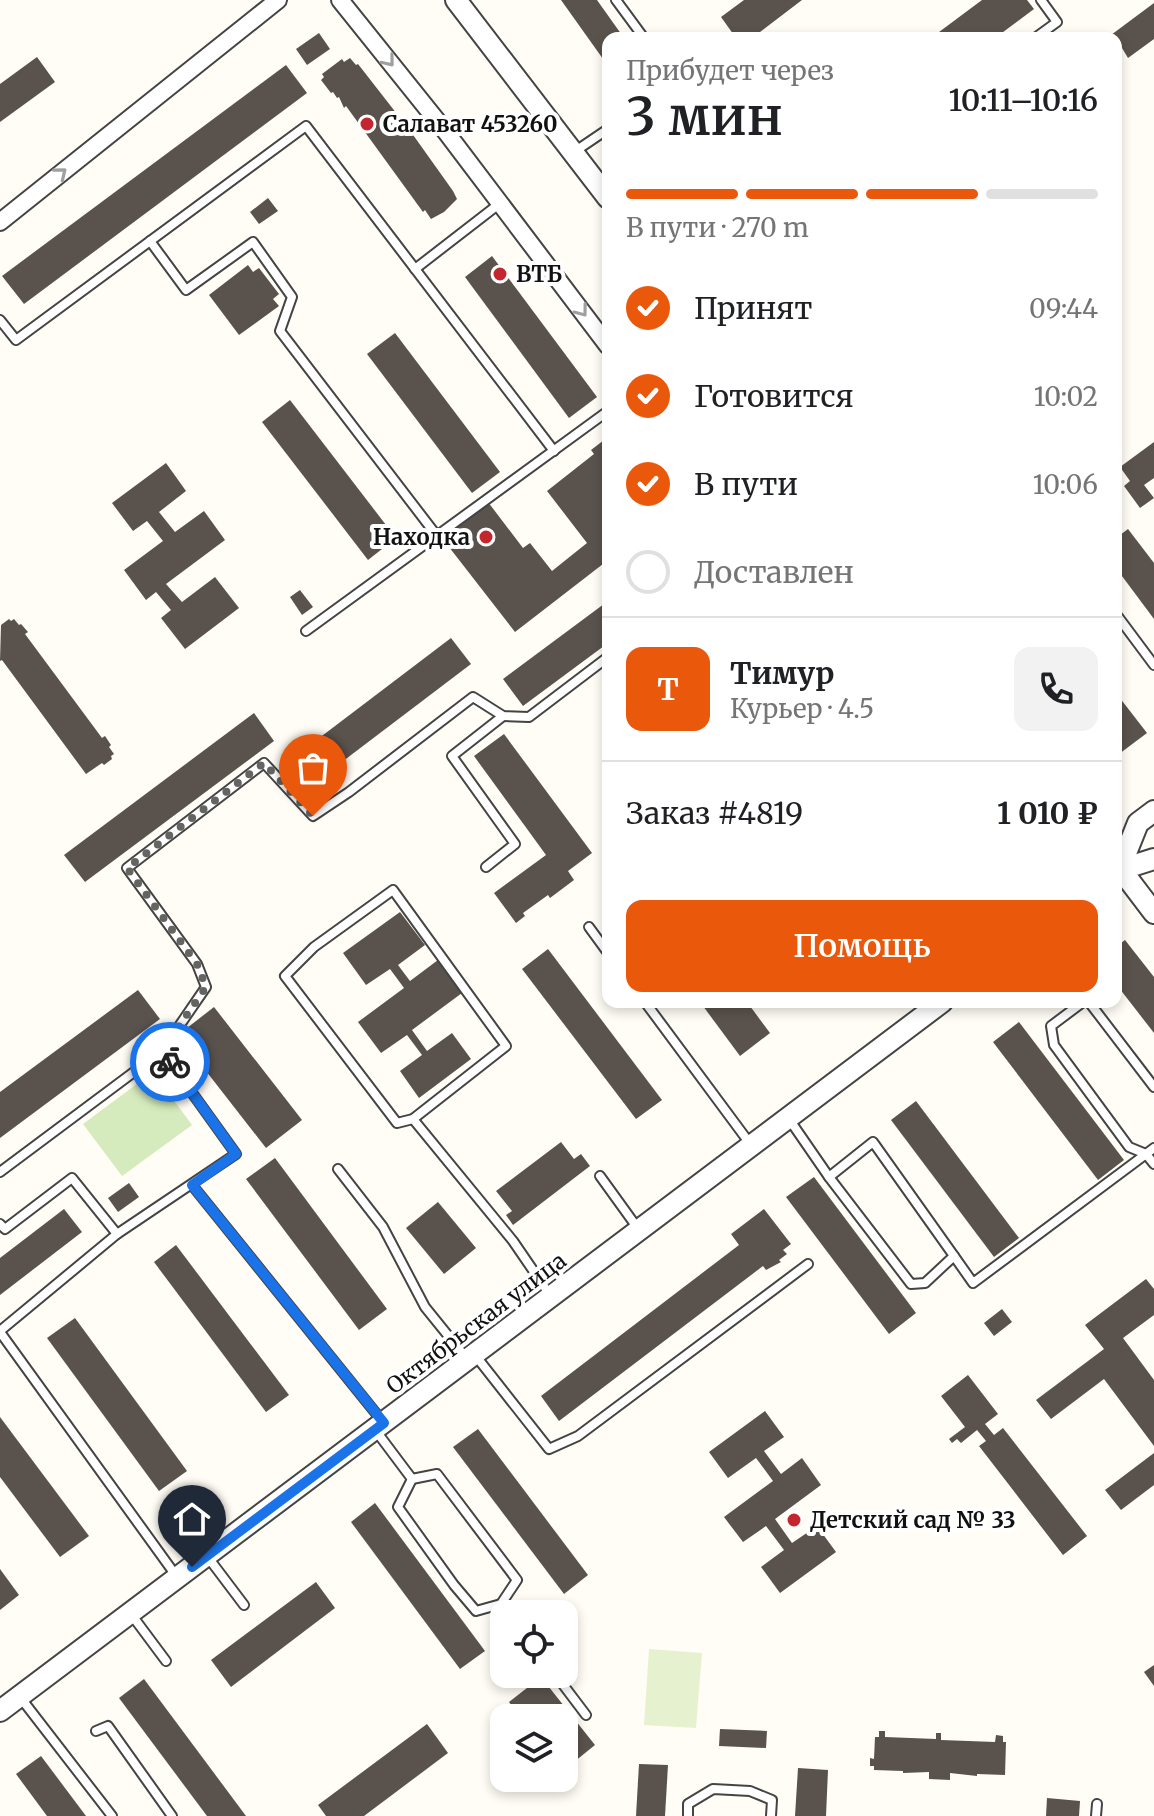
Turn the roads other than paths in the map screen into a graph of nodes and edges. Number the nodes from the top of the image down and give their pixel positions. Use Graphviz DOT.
graph roads {
  1 [pos="278,0"];
  2 [pos="340,0"];
  3 [pos="456,0"];
  4 [pos="616,0"];
  5 [pos="1041,0"];
  6 [pos="640,32"];
  7 [pos="1043,32"];
  8 [pos="602,133"];
  9 [pos="574,152"];
  10 [pos="602,190"];
  11 [pos="500,203"];
  12 [pos="0,222"];
  13 [pos="150,241"];
  14 [pos="415,269"];
  15 [pos="0,320"];
  16 [pos="602,338"];
  17 [pos="602,415"];
  18 [pos="554,451"];
  19 [pos="437,536"];
  20 [pos="1122,622"];
  21 [pos="306,631"];
  22 [pos="602,662"];
  23 [pos="1154,665"];
  24 [pos="503,716"];
  25 [pos="1154,811"];
  26 [pos="1122,857"];
  27 [pos="1154,859"];
  28 [pos="486,867"];
  29 [pos="1122,867"];
  30 [pos="1122,874"];
  31 [pos="1154,913"];
  32 [pos="589,927"];
  33 [pos="602,945"];
  34 [pos="649,1008"];
  35 [pos="934,1008"];
  36 [pos="1077,1008"];
  37 [pos="1091,1008"];
  38 [pos="162,1051"];
  39 [pos="1154,1087"];
  40 [pos="788,1118"];
  41 [pos="413,1119"];
  42 [pos="751,1146"];
  43 [pos="1150,1151"];
  44 [pos="1154,1164"];
  45 [pos="338,1169"];
  46 [pos="0,1172"];
  47 [pos="600,1176"];
  48 [pos="829,1177"];
  49 [pos="192,1185"];
  50 [pos="0,1224"];
  51 [pos="639,1230"];
  52 [pos="117,1234"];
  53 [pos="954,1256"];
  54 [pos="808,1264"];
  55 [pos="551,1297"];
  56 [pos="0,1332"];
  57 [pos="471,1357"];
  58 [pos="379,1426"];
  59 [pos="412,1479"];
  60 [pos="207,1556"];
  61 [pos="177,1578"];
  62 [pos="504,1600"];
  63 [pos="244,1605"];
  64 [pos="490,1607"];
  65 [pos="131,1613"];
  66 [pos="166,1661"];
  67 [pos="566,1688"];
  68 [pos="20,1696"];
  69 [pos="0,1711"];
  70 [pos="586,1715"];
  71 [pos="96,1731"];
  72 [pos="1097,1804"];
  73 [pos="112,1816"];
  74 [pos="172,1816"];
  75 [pos="688,1816"];
  76 [pos="771,1816"];
  77 [pos="1096,1816"];
  12 -- 1 [label="street, one-way"];
  2 -- 11 [label="street, one-way"];
  3 -- 9 [label="street"];
  4 -- 6 [label="lane"];
  5 -- 7 [label="lane"];
  8 -- 9 [label="lane"];
  9 -- 10 [label="street"];
  11 -- 14 [label="lane"];
  11 -- 16 [label="street, one-way"];
  13 -- 14 [label="lane"];
  13 -- 15 [label="lane"];
  13 -- 19 [label="lane"];
  14 -- 18 [label="lane"];
  17 -- 18 [label="lane"];
  18 -- 19 [label="lane"];
  19 -- 21 [label="lane"];
  20 -- 23 [label="lane"];
  22 -- 24 [label="lane"];
  24 -- 28 [label="lane"];
  24 -- 38 [label="lane"];
  25 -- 26 [label="street"];
  27 -- 29 [label="street"];
  30 -- 31 [label="street"];
  32 -- 33 [label="lane"];
  34 -- 42 [label="lane"];
  35 -- 40 [label="street, Октябрьская улица"];
  36 -- 43 [label="lane"];
  37 -- 39 [label="lane"];
  38 -- 46 [label="lane"];
  38 -- 49 [label="lane"];
  40 -- 42 [label="street, Октябрьская улица"];
  40 -- 48 [label="lane"];
  41 -- 41 [label="lane"];
  41 -- 55 [label="lane"];
  42 -- 51 [label="street, Октябрьская улица"];
  43 -- 44 [label="lane"];
  43 -- 53 [label="lane"];
  45 -- 57 [label="lane"];
  47 -- 51 [label="lane"];
  48 -- 53 [label="lane"];
  48 -- 53 [label="lane"];
  49 -- 52 [label="lane"];
  49 -- 58 [label="lane"];
  50 -- 52 [label="lane"];
  51 -- 55 [label="street, Октябрьская улица"];
  52 -- 56 [label="lane"];
  54 -- 57 [label="lane"];
  55 -- 57 [label="street, Октябрьская улица"];
  56 -- 61 [label="lane"];
  57 -- 58 [label="street, Октябрьская улица"];
  58 -- 59 [label="lane"];
  58 -- 60 [label="street, Октябрьская улица"];
  59 -- 62 [label="lane"];
  59 -- 64 [label="lane"];
  60 -- 61 [label="street, Октябрьская улица"];
  60 -- 63 [label="lane"];
  61 -- 65 [label="street, Октябрьская улица"];
  65 -- 66 [label="lane"];
  65 -- 68 [label="street, Октябрьская улица"];
  67 -- 70 [label="lane"];
  68 -- 69 [label="street, Октябрьская улица"];
  68 -- 73 [label="lane"];
  71 -- 74 [label="lane"];
  72 -- 77 [label="lane"];
  75 -- 76 [label="lane"];
}
